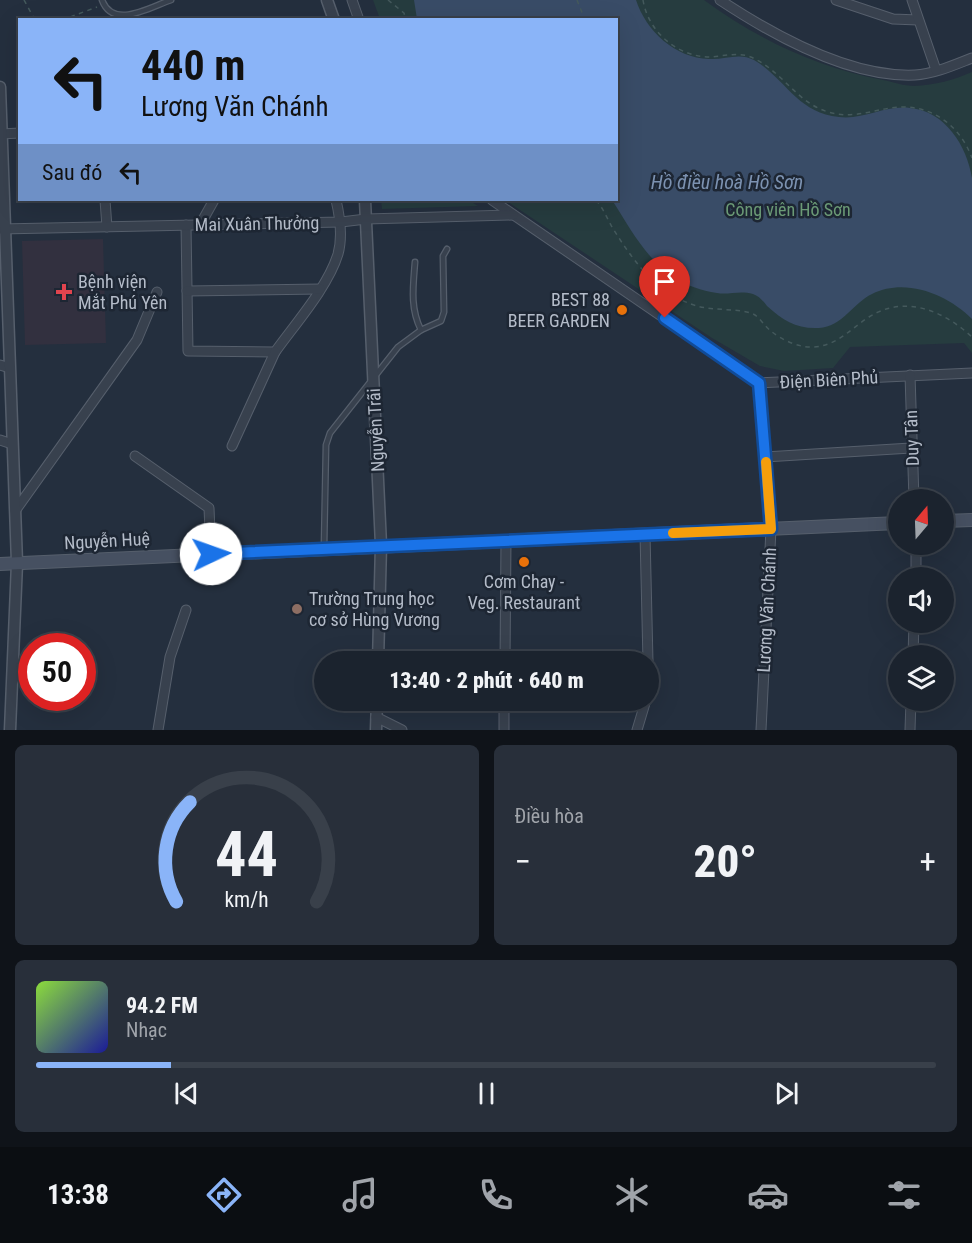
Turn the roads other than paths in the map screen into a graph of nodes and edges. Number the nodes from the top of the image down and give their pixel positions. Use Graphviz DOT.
graph roads {
  1 [pos="171,0"];
  2 [pos="327,0"];
  3 [pos="352,0"];
  4 [pos="720,0"];
  5 [pos="836,0"];
  6 [pos="912,0"];
  7 [pos="103,2"];
  8 [pos="333,18"];
  9 [pos="358,18"];
  10 [pos="918,20"];
  11 [pos="972,58"];
  12 [pos="936,70"];
  13 [pos="0,87"];
  14 [pos="18,133"];
  15 [pos="1,134"];
  16 [pos="105,201"];
  17 [pos="213,201"];
  18 [pos="336,201"];
  19 [pos="365,201"];
  20 [pos="493,201"];
  21 [pos="514,215"];
  22 [pos="366,219"];
  23 [pos="341,222"];
  24 [pos="186,225"];
  25 [pos="200,225"];
  26 [pos="107,227"];
  27 [pos="2,229"];
  28 [pos="447,249"];
  29 [pos="415,262"];
  30 [pos="320,289"];
  31 [pos="187,291"];
  32 [pos="157,292"];
  33 [pos="4,300"];
  34 [pos="421,330"];
  35 [pos="275,352"];
  36 [pos="5,367"];
  37 [pos="972,373"];
  38 [pos="910,375"];
  39 [pos="373,377"];
  40 [pos="759,383"];
  41 [pos="0,440"];
  42 [pos="12,444"];
  43 [pos="232,446"];
  44 [pos="911,448"];
  45 [pos="135,456"];
  46 [pos="765,457"];
  47 [pos="913,489"];
  48 [pos="15,511"];
  49 [pos="972,520"];
  50 [pos="954,521"];
  51 [pos="888,523"];
  52 [pos="771,529"];
  53 [pos="645,534"];
  54 [pos="506,540"];
  55 [pos="381,545"];
  56 [pos="324,548"];
  57 [pos="211,554"];
  58 [pos="17,563"];
  59 [pos="0,564"];
  60 [pos="186,610"];
  61 [pos="378,651"];
  62 [pos="505,651"];
  63 [pos="648,651"];
  64 [pos="376,711"];
  65 [pos="504,711"];
  66 [pos="643,711"];
  67 [pos="911,711"];
  68 [pos="376,717"];
  69 [pos="10,730"];
  70 [pos="158,730"];
  71 [pos="376,730"];
  72 [pos="402,730"];
  73 [pos="504,730"];
  74 [pos="637,730"];
  75 [pos="761,730"];
  76 [pos="910,730"];
  1 -- 7 [label="lane"];
  2 -- 8 [label="street"];
  3 -- 9 [label="street"];
  4 -- 12 [label="street"];
  5 -- 10 [label="street"];
  6 -- 10 [label="street"];
  10 -- 12 [label="street"];
  11 -- 12 [label="street"];
  13 -- 15 [label="street"];
  14 -- 15 [label="street"];
  15 -- 27 [label="street"];
  16 -- 26 [label="street"];
  17 -- 25 [label="street"];
  18 -- 23 [label="street"];
  19 -- 22 [label="street, Nguyễn Trãi"];
  20 -- 21 [label="street, Điện Biên Phủ"];
  21 -- 22 [label="street, Mai Xuân Thưởng"];
  21 -- 40 [label="street, Điện Biên Phủ"];
  22 -- 23 [label="street, Mai Xuân Thưởng"];
  22 -- 39 [label="street, Nguyễn Trãi"];
  23 -- 25 [label="street, Mai Xuân Thưởng"];
  23 -- 30 [label="street"];
  24 -- 25 [label="street, Mai Xuân Thưởng"];
  24 -- 26 [label="street, Mai Xuân Thưởng"];
  24 -- 31 [label="street"];
  26 -- 27 [label="street, Mai Xuân Thưởng"];
  27 -- 33 [label="street"];
  28 -- 34 [label="lane"];
  29 -- 34 [label="lane"];
  30 -- 31 [label="street"];
  30 -- 35 [label="street"];
  31 -- 35 [label="street"];
  32 -- 48 [label="street"];
  33 -- 36 [label="street"];
  34 -- 39 [label="lane"];
  35 -- 43 [label="street"];
  36 -- 42 [label="street"];
  37 -- 38 [label="street, Điện Biên Phủ"];
  38 -- 40 [label="street, Điện Biên Phủ"];
  38 -- 44 [label="street, Duy Tân"];
  39 -- 55 [label="street, Nguyễn Trãi"];
  39 -- 56 [label="lane"];
  40 -- 46 [label="street, Lương Văn Chánh"];
  41 -- 42 [label="street"];
  42 -- 48 [label="street"];
  44 -- 46 [label="street"];
  44 -- 47 [label="street, Duy Tân"];
  45 -- 57 [label="street"];
  46 -- 52 [label="street, Lương Văn Chánh"];
  48 -- 58 [label="street"];
  49 -- 50 [label="main road"];
  51 -- 52 [label="main road, Nguyễn Huệ"];
  52 -- 53 [label="main road, Nguyễn Huệ"];
  52 -- 75 [label="street, Lương Văn Chánh"];
  53 -- 54 [label="main road, Nguyễn Huệ"];
  53 -- 63 [label="street"];
  54 -- 55 [label="main road, Nguyễn Huệ"];
  54 -- 62 [label="street"];
  55 -- 56 [label="main road, Nguyễn Huệ"];
  55 -- 61 [label="street, Nguyễn Trãi"];
  56 -- 57 [label="main road, Nguyễn Huệ"];
  57 -- 58 [label="main road, Nguyễn Huệ"];
  58 -- 59 [label="main road, Nguyễn Huệ"];
  58 -- 69 [label="street"];
  60 -- 70 [label="street"];
  64 -- 68 [label="street"];
  65 -- 73 [label="street"];
  66 -- 74 [label="street"];
  67 -- 76 [label="street"];
  68 -- 71 [label="street"];
  68 -- 72 [label="street"];
}
